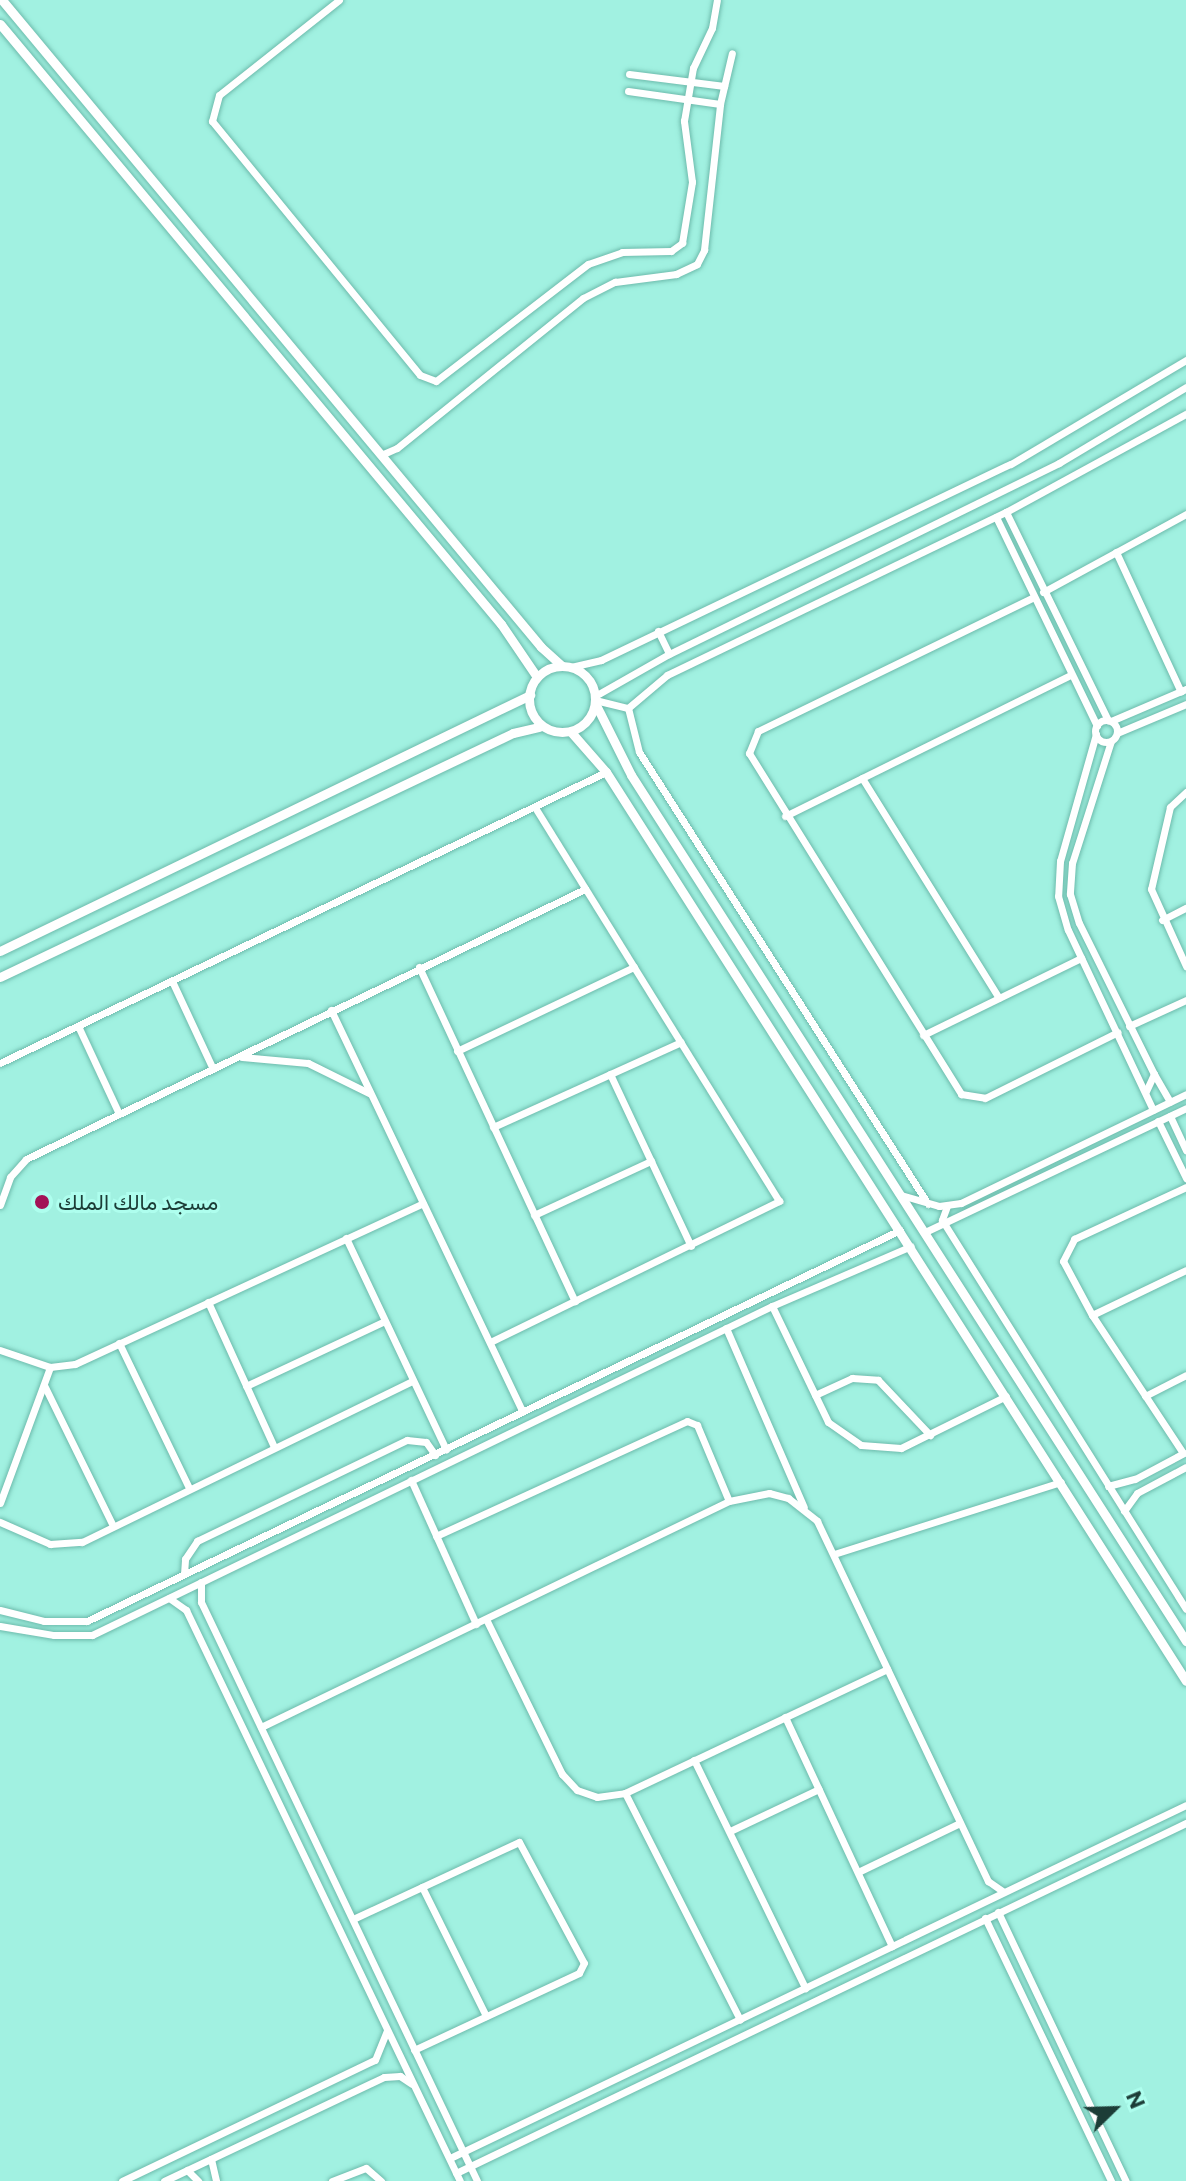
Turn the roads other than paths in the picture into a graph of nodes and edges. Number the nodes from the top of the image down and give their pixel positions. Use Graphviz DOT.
graph roads {
  1 [pos="2,0"];
  2 [pos="339,0"];
  3 [pos="717,0"];
  4 [pos="0,24"];
  5 [pos="732,53"];
  6 [pos="629,74"];
  7 [pos="690,83"];
  8 [pos="724,86"];
  9 [pos="628,91"];
  10 [pos="688,98"];
  11 [pos="720,104"];
  12 [pos="278,331"];
  13 [pos="265,342"];
  14 [pos="1186,360"];
  15 [pos="1186,387"];
  16 [pos="1186,414"];
  17 [pos="381,455"];
  18 [pos="1006,512"];
  19 [pos="1186,514"];
  20 [pos="996,517"];
  21 [pos="1116,552"];
  22 [pos="1043,592"];
  23 [pos="1034,597"];
  24 [pos="513,612"];
  25 [pos="501,624"];
  26 [pos="658,631"];
  27 [pos="669,654"];
  28 [pos="567,666"];
  29 [pos="1070,675"];
  30 [pos="537,677"];
  31 [pos="1184,690"];
  32 [pos="530,695"];
  33 [pos="595,700"];
  34 [pos="1186,704"];
  35 [pos="628,708"];
  36 [pos="1110,721"];
  37 [pos="539,727"];
  38 [pos="1096,730"];
  39 [pos="571,732"];
  40 [pos="1117,733"];
  41 [pos="1111,741"];
  42 [pos="606,772"];
  43 [pos="862,778"];
  44 [pos="1186,792"];
  45 [pos="535,807"];
  46 [pos="785,816"];
  47 [pos="585,889"];
  48 [pos="1186,908"];
  49 [pos="1162,920"];
  50 [pos="0,951"];
  51 [pos="1081,958"];
  52 [pos="1186,966"];
  53 [pos="419,967"];
  54 [pos="634,967"];
  55 [pos="0,977"];
  56 [pos="172,981"];
  57 [pos="999,998"];
  58 [pos="1186,1000"];
  59 [pos="331,1010"];
  60 [pos="78,1026"];
  61 [pos="1129,1026"];
  62 [pos="1118,1032"];
  63 [pos="923,1035"];
  64 [pos="681,1042"];
  65 [pos="457,1051"];
  66 [pos="238,1057"];
  67 [pos="0,1063"];
  68 [pos="213,1069"];
  69 [pos="610,1074"];
  70 [pos="1154,1074"];
  71 [pos="1146,1091"];
  72 [pos="371,1094"];
  73 [pos="1186,1094"];
  74 [pos="1170,1102"];
  75 [pos="1186,1108"];
  76 [pos="1153,1110"];
  77 [pos="119,1114"];
  78 [pos="1170,1116"];
  79 [pos="1158,1121"];
  80 [pos="493,1127"];
  81 [pos="1081,1145"];
  82 [pos="1186,1150"];
  83 [pos="1086,1156"];
  84 [pos="651,1161"];
  85 [pos="1186,1178"];
  86 [pos="1186,1187"];
  87 [pos="901,1195"];
  88 [pos="423,1203"];
  89 [pos="928,1204"];
  90 [pos="0,1205"];
  91 [pos="947,1206"];
  92 [pos="534,1215"];
  93 [pos="944,1223"];
  94 [pos="900,1230"];
  95 [pos="925,1232"];
  96 [pos="346,1238"];
  97 [pos="691,1246"];
  98 [pos="911,1246"];
  99 [pos="855,1254"];
  100 [pos="861,1266"];
  101 [pos="1186,1270"];
  102 [pos="575,1301"];
  103 [pos="208,1302"];
  104 [pos="772,1306"];
  105 [pos="1092,1315"];
  106 [pos="385,1321"];
  107 [pos="726,1328"];
  108 [pos="490,1342"];
  109 [pos="119,1343"];
  110 [pos="0,1350"];
  111 [pos="50,1367"];
  112 [pos="1186,1375"];
  113 [pos="412,1381"];
  114 [pos="44,1385"];
  115 [pos="246,1386"];
  116 [pos="815,1395"];
  117 [pos="1006,1396"];
  118 [pos="1145,1396"];
  119 [pos="523,1412"];
  120 [pos="930,1435"];
  121 [pos="274,1447"];
  122 [pos="446,1450"];
  123 [pos="1184,1453"];
  124 [pos="435,1455"];
  125 [pos="1071,1460"];
  126 [pos="1186,1467"];
  127 [pos="1053,1469"];
  128 [pos="411,1480"];
  129 [pos="1130,1481"];
  130 [pos="1061,1482"];
  131 [pos="372,1485"];
  132 [pos="1108,1486"];
  133 [pos="189,1488"];
  134 [pos="1137,1493"];
  135 [pos="377,1496"];
  136 [pos="729,1501"];
  137 [pos="0,1503"];
  138 [pos="804,1507"];
  139 [pos="1124,1511"];
  140 [pos="0,1522"];
  141 [pos="113,1526"];
  142 [pos="436,1536"];
  143 [pos="834,1554"];
  144 [pos="184,1574"];
  145 [pos="201,1582"];
  146 [pos="169,1598"];
  147 [pos="1186,1609"];
  148 [pos="0,1610"];
  149 [pos="486,1619"];
  150 [pos="476,1624"];
  151 [pos="0,1626"];
  152 [pos="1186,1641"];
  153 [pos="887,1669"];
  154 [pos="1186,1681"];
  155 [pos="785,1717"];
  156 [pos="261,1727"];
  157 [pos="694,1760"];
  158 [pos="819,1789"];
  159 [pos="625,1793"];
  160 [pos="1186,1805"];
  161 [pos="960,1823"];
  162 [pos="1186,1823"];
  163 [pos="730,1831"];
  164 [pos="1057,1867"];
  165 [pos="858,1872"];
  166 [pos="988,1881"];
  167 [pos="1064,1881"];
  168 [pos="422,1887"];
  169 [pos="1004,1892"];
  170 [pos="986,1900"];
  171 [pos="998,1912"];
  172 [pos="985,1918"];
  173 [pos="353,1919"];
  174 [pos="892,1946"];
  175 [pos="805,1988"];
  176 [pos="486,2016"];
  177 [pos="740,2020"];
  178 [pos="387,2029"];
  179 [pos="692,2043"];
  180 [pos="414,2050"];
  181 [pos="1065,2053"];
  182 [pos="698,2057"];
  183 [pos="1052,2059"];
  184 [pos="414,2085"];
  185 [pos="303,2094"];
  186 [pos="311,2112"];
  187 [pos="463,2152"];
  188 [pos="450,2158"];
  189 [pos="211,2159"];
  190 [pos="470,2166"];
  191 [pos="187,2170"];
  192 [pos="458,2177"];
  193 [pos="122,2181"];
  194 [pos="164,2181"];
  195 [pos="198,2181"];
  196 [pos="216,2181"];
  197 [pos="332,2181"];
  198 [pos="381,2181"];
  199 [pos="477,2181"];
  200 [pos="1111,2181"];
  201 [pos="1126,2181"];
  1 -- 12 [label="street"];
  2 -- 10 [label="street"];
  3 -- 7 [label="street"];
  4 -- 13 [label="street"];
  5 -- 8 [label="street"];
  6 -- 7 [label="street"];
  7 -- 8 [label="street"];
  7 -- 10 [label="street"];
  8 -- 11 [label="street"];
  9 -- 10 [label="street"];
  10 -- 11 [label="street"];
  11 -- 17 [label="street"];
  12 -- 13 [label="street"];
  12 -- 17 [label="street"];
  13 -- 25 [label="street"];
  14 -- 26 [label="street"];
  15 -- 27 [label="street"];
  16 -- 18 [label="street"];
  17 -- 24 [label="street"];
  18 -- 20 [label="street"];
  18 -- 22 [label="street"];
  19 -- 21 [label="street"];
  20 -- 23 [label="street"];
  20 -- 35 [label="street"];
  21 -- 22 [label="street"];
  21 -- 31 [label="street"];
  22 -- 36 [label="street"];
  23 -- 29 [label="street"];
  23 -- 46 [label="street"];
  24 -- 25 [label="street"];
  24 -- 28 [label="street"];
  25 -- 30 [label="street"];
  26 -- 27 [label="street"];
  26 -- 28 [label="street"];
  27 -- 33 [label="street"];
  28 -- 30 [label="street"];
  28 -- 33 [label="street"];
  29 -- 38 [label="street"];
  29 -- 43 [label="street"];
  30 -- 32 [label="street"];
  31 -- 36 [label="street"];
  32 -- 37 [label="street"];
  32 -- 50 [label="street"];
  33 -- 35 [label="street"];
  33 -- 39 [label="street"];
  33 -- 87 [label="street"];
  34 -- 40 [label="street"];
  35 -- 89 [label="street"];
  36 -- 38 [label="street"];
  36 -- 40 [label="street"];
  37 -- 39 [label="street"];
  37 -- 55 [label="street"];
  38 -- 41 [label="street"];
  38 -- 51 [label="street"];
  39 -- 42 [label="street"];
  40 -- 41 [label="street"];
  41 -- 61 [label="street"];
  42 -- 45 [label="street"];
  42 -- 94 [label="street"];
  43 -- 46 [label="street"];
  43 -- 57 [label="street"];
  44 -- 49 [label="street"];
  45 -- 47 [label="street"];
  45 -- 56 [label="street"];
  46 -- 63 [label="street"];
  47 -- 53 [label="street"];
  47 -- 54 [label="street"];
  48 -- 49 [label="street"];
  49 -- 52 [label="street"];
  51 -- 57 [label="street"];
  51 -- 62 [label="street"];
  53 -- 59 [label="street"];
  53 -- 65 [label="street"];
  54 -- 64 [label="street"];
  54 -- 65 [label="street"];
  56 -- 60 [label="street"];
  56 -- 68 [label="street"];
  57 -- 63 [label="street"];
  58 -- 61 [label="street"];
  59 -- 66 [label="street"];
  59 -- 72 [label="street"];
  60 -- 67 [label="street"];
  60 -- 77 [label="street"];
  61 -- 70 [label="street"];
  62 -- 63 [label="street"];
  62 -- 71 [label="street"];
  64 -- 69 [label="street"];
  64 -- 97 [label="street"];
  65 -- 80 [label="street"];
  66 -- 68 [label="street"];
  66 -- 72 [label="street"];
  68 -- 77 [label="street"];
  69 -- 80 [label="street"];
  69 -- 84 [label="street"];
  70 -- 71 [label="street"];
  70 -- 74 [label="street"];
  71 -- 76 [label="street"];
  72 -- 88 [label="street"];
  73 -- 74 [label="street"];
  74 -- 76 [label="street"];
  75 -- 78 [label="street"];
  76 -- 81 [label="street"];
  77 -- 90 [label="street"];
  78 -- 79 [label="street"];
  78 -- 82 [label="street"];
  79 -- 83 [label="street"];
  79 -- 85 [label="street"];
  80 -- 92 [label="street"];
  81 -- 83 [label="street"];
  81 -- 91 [label="street"];
  83 -- 93 [label="street"];
  84 -- 92 [label="street"];
  84 -- 97 [label="street"];
  86 -- 105 [label="street"];
  87 -- 89 [label="street"];
  87 -- 95 [label="street"];
  88 -- 96 [label="street"];
  88 -- 108 [label="street"];
  89 -- 91 [label="street"];
  91 -- 93 [label="street"];
  92 -- 102 [label="street"];
  93 -- 95 [label="street"];
  93 -- 132 [label="street"];
  94 -- 98 [label="street"];
  94 -- 99 [label="street"];
  95 -- 125 [label="street"];
  96 -- 103 [label="street"];
  96 -- 106 [label="street"];
  97 -- 102 [label="street"];
  98 -- 100 [label="street"];
  98 -- 117 [label="street"];
  99 -- 100 [label="street"];
  99 -- 119 [label="street"];
  100 -- 104 [label="street"];
  101 -- 105 [label="street"];
  102 -- 108 [label="street"];
  103 -- 109 [label="street"];
  103 -- 115 [label="street"];
  104 -- 107 [label="street"];
  104 -- 116 [label="street"];
  105 -- 118 [label="street"];
  106 -- 113 [label="street"];
  106 -- 115 [label="street"];
  107 -- 128 [label="street"];
  107 -- 138 [label="street"];
  108 -- 119 [label="street"];
  109 -- 111 [label="street"];
  109 -- 133 [label="street"];
  110 -- 111 [label="street"];
  111 -- 114 [label="street"];
  112 -- 118 [label="street"];
  113 -- 121 [label="street"];
  113 -- 122 [label="street"];
  114 -- 137 [label="street"];
  114 -- 141 [label="street"];
  115 -- 121 [label="street"];
  116 -- 120 [label="street"];
  116 -- 120 [label="street"];
  117 -- 120 [label="street"];
  117 -- 127 [label="street"];
  118 -- 123 [label="street"];
  119 -- 122 [label="street"];
  121 -- 133 [label="street"];
  122 -- 124 [label="street"];
  123 -- 129 [label="street"];
  124 -- 131 [label="street"];
  124 -- 144 [label="street"];
  125 -- 127 [label="street"];
  125 -- 152 [label="street"];
  126 -- 134 [label="street"];
  127 -- 130 [label="street"];
  128 -- 135 [label="street"];
  128 -- 142 [label="street"];
  129 -- 132 [label="street"];
  129 -- 134 [label="street"];
  130 -- 143 [label="street"];
  130 -- 154 [label="street"];
  131 -- 135 [label="street"];
  131 -- 144 [label="street"];
  132 -- 139 [label="street"];
  133 -- 141 [label="street"];
  134 -- 139 [label="street"];
  135 -- 145 [label="street"];
  136 -- 138 [label="street"];
  136 -- 142 [label="street"];
  136 -- 149 [label="street"];
  138 -- 143 [label="street"];
  139 -- 147 [label="street"];
  140 -- 141 [label="street"];
  142 -- 150 [label="street"];
  143 -- 153 [label="street"];
  144 -- 148 [label="street"];
  145 -- 146 [label="street"];
  145 -- 156 [label="street"];
  146 -- 151 [label="street"];
  146 -- 178 [label="street"];
  149 -- 150 [label="street"];
  149 -- 159 [label="street"];
  150 -- 156 [label="street"];
  153 -- 155 [label="street"];
  153 -- 161 [label="street"];
  155 -- 157 [label="street"];
  155 -- 158 [label="street"];
  156 -- 173 [label="street"];
  157 -- 159 [label="street"];
  157 -- 163 [label="street"];
  158 -- 163 [label="street"];
  158 -- 165 [label="street"];
  159 -- 177 [label="street"];
  160 -- 164 [label="street"];
  161 -- 165 [label="street"];
  161 -- 166 [label="street"];
  162 -- 167 [label="street"];
  163 -- 175 [label="street"];
  164 -- 167 [label="street"];
  164 -- 169 [label="street"];
  165 -- 174 [label="street"];
  166 -- 169 [label="street"];
  166 -- 170 [label="street"];
  167 -- 171 [label="street"];
  168 -- 173 [label="street"];
  168 -- 176 [label="street"];
  168 -- 176 [label="street"];
  169 -- 170 [label="street"];
  170 -- 174 [label="street"];
  171 -- 172 [label="street"];
  171 -- 181 [label="street"];
  172 -- 182 [label="street"];
  172 -- 183 [label="street"];
  173 -- 180 [label="street"];
  174 -- 175 [label="street"];
  175 -- 177 [label="street"];
  176 -- 180 [label="street"];
  177 -- 179 [label="street"];
  178 -- 184 [label="street"];
  178 -- 185 [label="street"];
  179 -- 182 [label="street"];
  179 -- 187 [label="street"];
  180 -- 187 [label="street"];
  181 -- 183 [label="street"];
  181 -- 201 [label="street"];
  182 -- 190 [label="street"];
  183 -- 200 [label="street"];
  184 -- 186 [label="street"];
  184 -- 188 [label="street"];
  185 -- 186 [label="street"];
  185 -- 193 [label="street"];
  186 -- 189 [label="street"];
  187 -- 188 [label="street"];
  187 -- 190 [label="street"];
  188 -- 192 [label="street"];
  189 -- 191 [label="street"];
  189 -- 196 [label="street"];
  190 -- 192 [label="street"];
  190 -- 199 [label="street"];
  191 -- 194 [label="street"];
  191 -- 195 [label="street"];
  197 -- 198 [label="street"];
}
